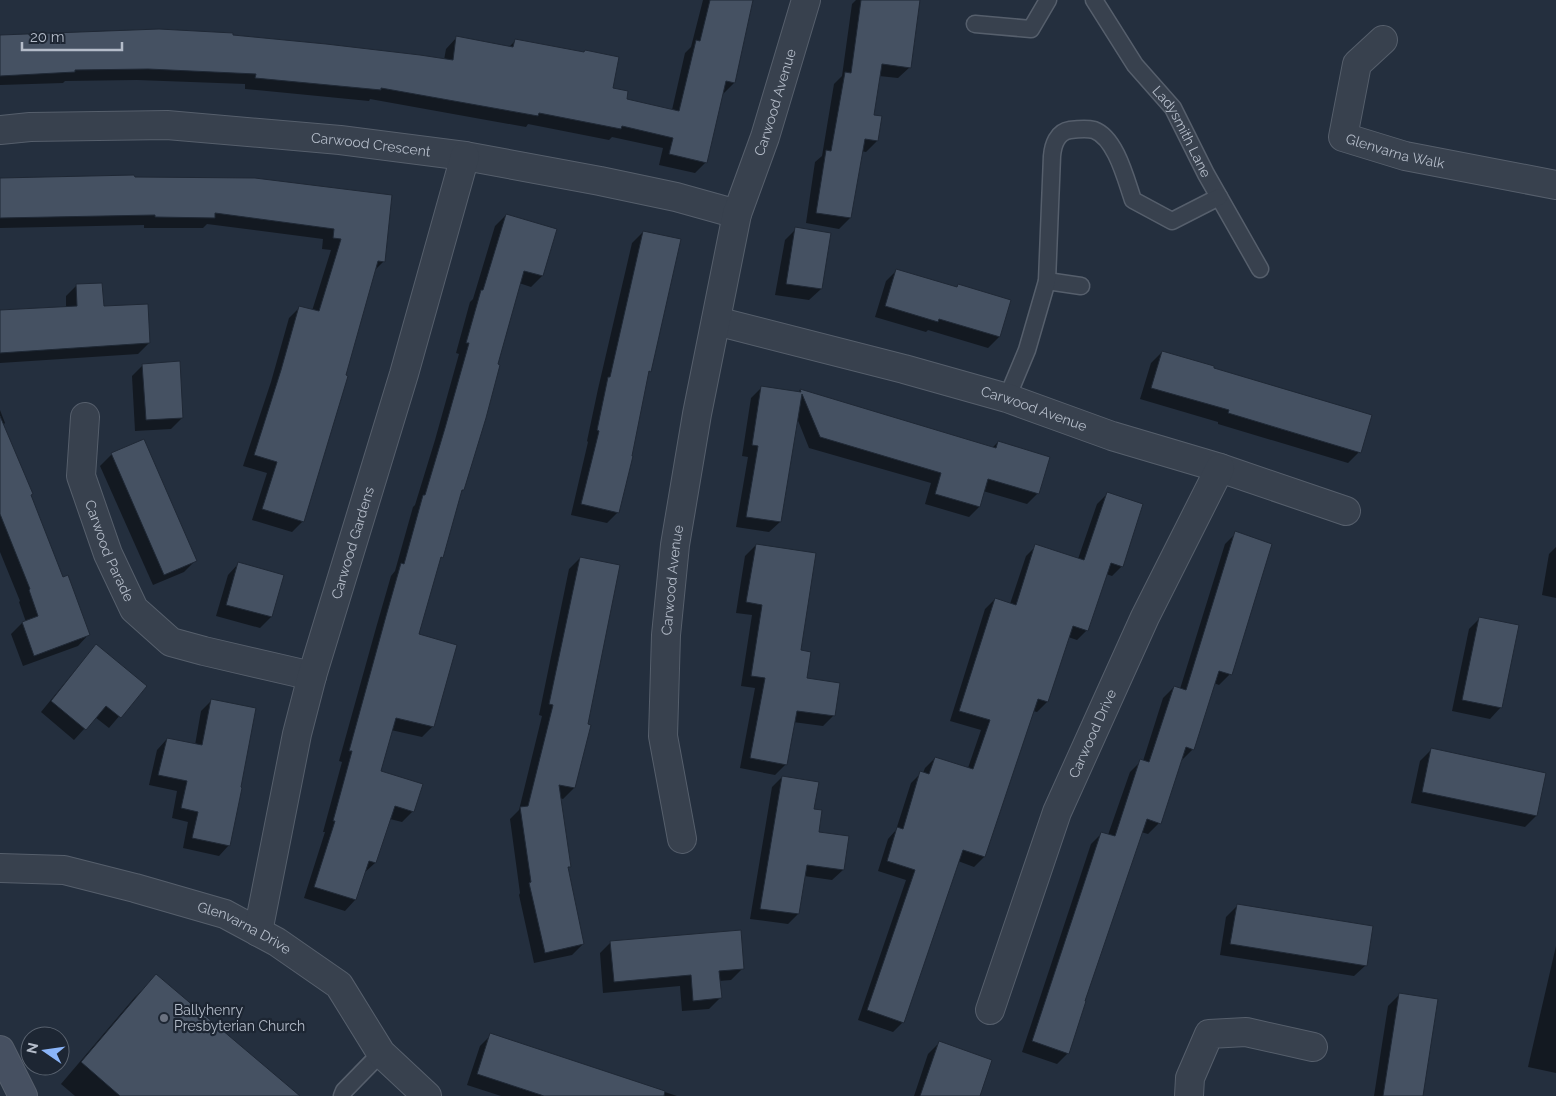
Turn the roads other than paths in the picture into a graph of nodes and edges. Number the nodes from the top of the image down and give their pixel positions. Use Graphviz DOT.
graph roads {
  1 [pos="806,0"];
  2 [pos="1048,0"];
  3 [pos="1094,0"];
  4 [pos="975,24"];
  5 [pos="1383,40"];
  6 [pos="0,130"];
  7 [pos="465,156"];
  8 [pos="1556,185"];
  9 [pos="1219,197"];
  10 [pos="737,214"];
  11 [pos="1260,269"];
  12 [pos="1047,281"];
  13 [pos="1081,286"];
  14 [pos="716,321"];
  15 [pos="1007,398"];
  16 [pos="85,417"];
  17 [pos="1220,468"];
  18 [pos="1346,511"];
  19 [pos="312,676"];
  20 [pos="682,839"];
  21 [pos="0,868"];
  22 [pos="258,932"];
  23 [pos="990,1010"];
  24 [pos="1312,1047"];
  25 [pos="0,1050"];
  26 [pos="381,1053"];
  27 [pos="24,1096"];
  28 [pos="342,1096"];
  29 [pos="427,1096"];
  30 [pos="1189,1096"];
  1 -- 10 [label="street, Carwood Avenue"];
  2 -- 4 [label="lane"];
  3 -- 9 [label="lane, Ladysmith Lane"];
  5 -- 8 [label="street, Glenvarna Walk"];
  6 -- 7 [label="street, Carwood Crescent"];
  7 -- 10 [label="street, Carwood Crescent"];
  7 -- 19 [label="street, Carwood Gardens"];
  9 -- 11 [label="lane, Ladysmith Lane"];
  9 -- 12 [label="lane"];
  10 -- 14 [label="street, Carwood Avenue"];
  12 -- 13 [label="lane"];
  12 -- 15 [label="lane"];
  14 -- 15 [label="street, Carwood Avenue"];
  14 -- 20 [label="street, Carwood Avenue"];
  15 -- 17 [label="street, Carwood Avenue"];
  16 -- 19 [label="street, Carwood Parade"];
  17 -- 18 [label="street, Carwood Avenue"];
  17 -- 23 [label="street, Carwood Drive"];
  19 -- 22 [label="street, Carwood Gardens"];
  21 -- 22 [label="street, Glenvarna Drive"];
  22 -- 26 [label="street, Glenvarna Drive"];
  24 -- 30 [label="street"];
  25 -- 27 [label="main road"];
  26 -- 28 [label="lane"];
  26 -- 29 [label="street, Glenvarna Drive"];
}
